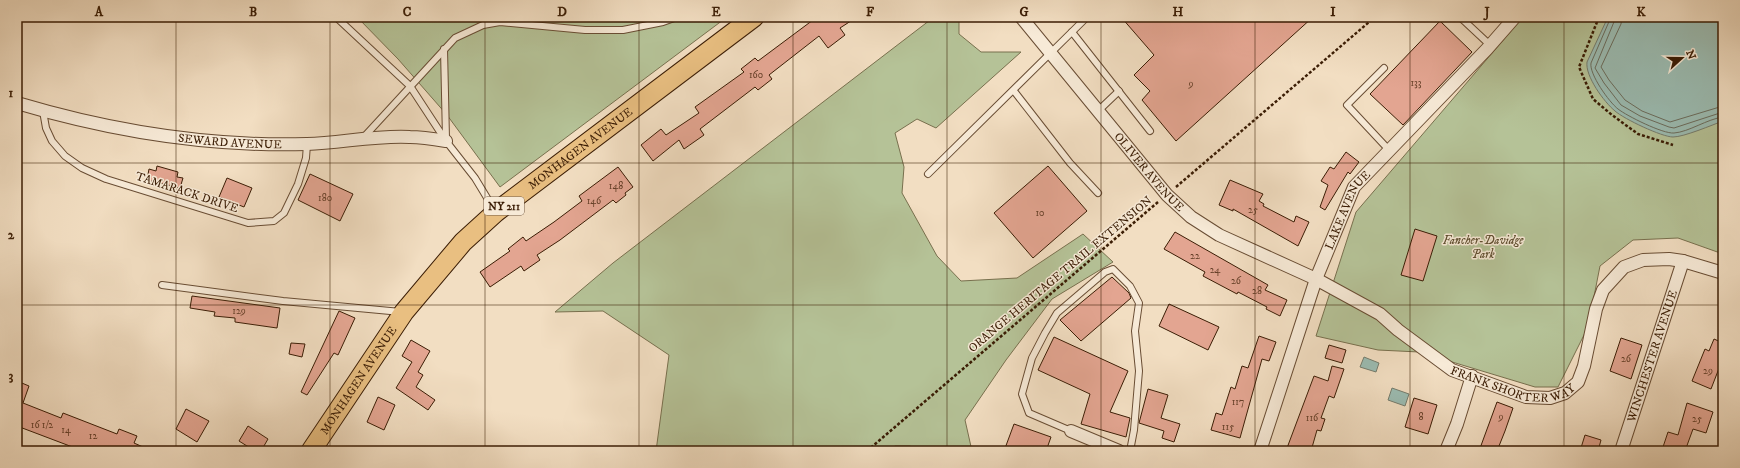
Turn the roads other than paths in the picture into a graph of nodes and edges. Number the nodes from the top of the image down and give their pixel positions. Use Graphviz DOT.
graph roads {
  1 [pos="336,17"];
  2 [pos="677,17"];
  3 [pos="754,17"];
  4 [pos="1021,17"];
  5 [pos="1087,17"];
  6 [pos="1460,17"];
  7 [pos="1515,17"];
  8 [pos="1072,32"];
  9 [pos="1490,45"];
  10 [pos="444,49"];
  11 [pos="1051,54"];
  12 [pos="1384,68"];
  13 [pos="410,86"];
  14 [pos="1014,91"];
  15 [pos="1119,91"];
  16 [pos="17,103"];
  17 [pos="1098,110"];
  18 [pos="43,111"];
  19 [pos="1150,131"];
  20 [pos="360,140"];
  21 [pos="446,141"];
  22 [pos="307,144"];
  23 [pos="1389,150"];
  24 [pos="928,174"];
  25 [pos="1098,193"];
  26 [pos="496,212"];
  27 [pos="1683,261"];
  28 [pos="1723,273"];
  29 [pos="1316,279"];
  30 [pos="162,285"];
  31 [pos="404,312"];
  32 [pos="1472,376"];
  33 [pos="1071,431"];
  34 [pos="311,451"];
  35 [pos="1119,451"];
  36 [pos="1130,451"];
  37 [pos="1260,451"];
  38 [pos="1446,451"];
  39 [pos="1621,451"];
  1 -- 13 [label="lane"];
  2 -- 10 [label="lane"];
  3 -- 26 [label="main road, MONHAGEN AVENUE / NY 211"];
  4 -- 11 [label="street, OLIVER AVENUE"];
  5 -- 8 [label="lane"];
  6 -- 9 [label="lane"];
  7 -- 9 [label="street, LAKE AVENUE"];
  8 -- 11 [label="lane"];
  8 -- 15 [label="lane"];
  9 -- 23 [label="street, LAKE AVENUE"];
  10 -- 13 [label="lane"];
  10 -- 21 [label="lane"];
  11 -- 14 [label="lane"];
  11 -- 17 [label="street, OLIVER AVENUE"];
  12 -- 23 [label="lane"];
  13 -- 20 [label="lane"];
  13 -- 21 [label="lane"];
  14 -- 24 [label="lane"];
  14 -- 25 [label="lane"];
  15 -- 17 [label="lane"];
  15 -- 19 [label="lane"];
  16 -- 18 [label="street, SEWARD AVENUE"];
  17 -- 29 [label="street, OLIVER AVENUE"];
  18 -- 22 [label="street, SEWARD AVENUE"];
  18 -- 22 [label="lane, TAMARACK DRIVE"];
  20 -- 21 [label="street, SEWARD AVENUE"];
  20 -- 22 [label="street, SEWARD AVENUE"];
  21 -- 26 [label="lane"];
  23 -- 29 [label="street, LAKE AVENUE"];
  26 -- 31 [label="main road, MONHAGEN AVENUE / NY 211"];
  27 -- 28 [label="street, FRANK SHORTER WAY"];
  27 -- 32 [label="street, FRANK SHORTER WAY"];
  27 -- 39 [label="street, WINCHESTER AVENUE"];
  29 -- 32 [label="street, FRANK SHORTER WAY"];
  29 -- 37 [label="street, LAKE AVENUE"];
  30 -- 31 [label="lane"];
  31 -- 34 [label="main road, MONHAGEN AVENUE / NY 211"];
  32 -- 38 [label="street"];
  33 -- 35 [label="street"];
  33 -- 36 [label="lane"];
}
